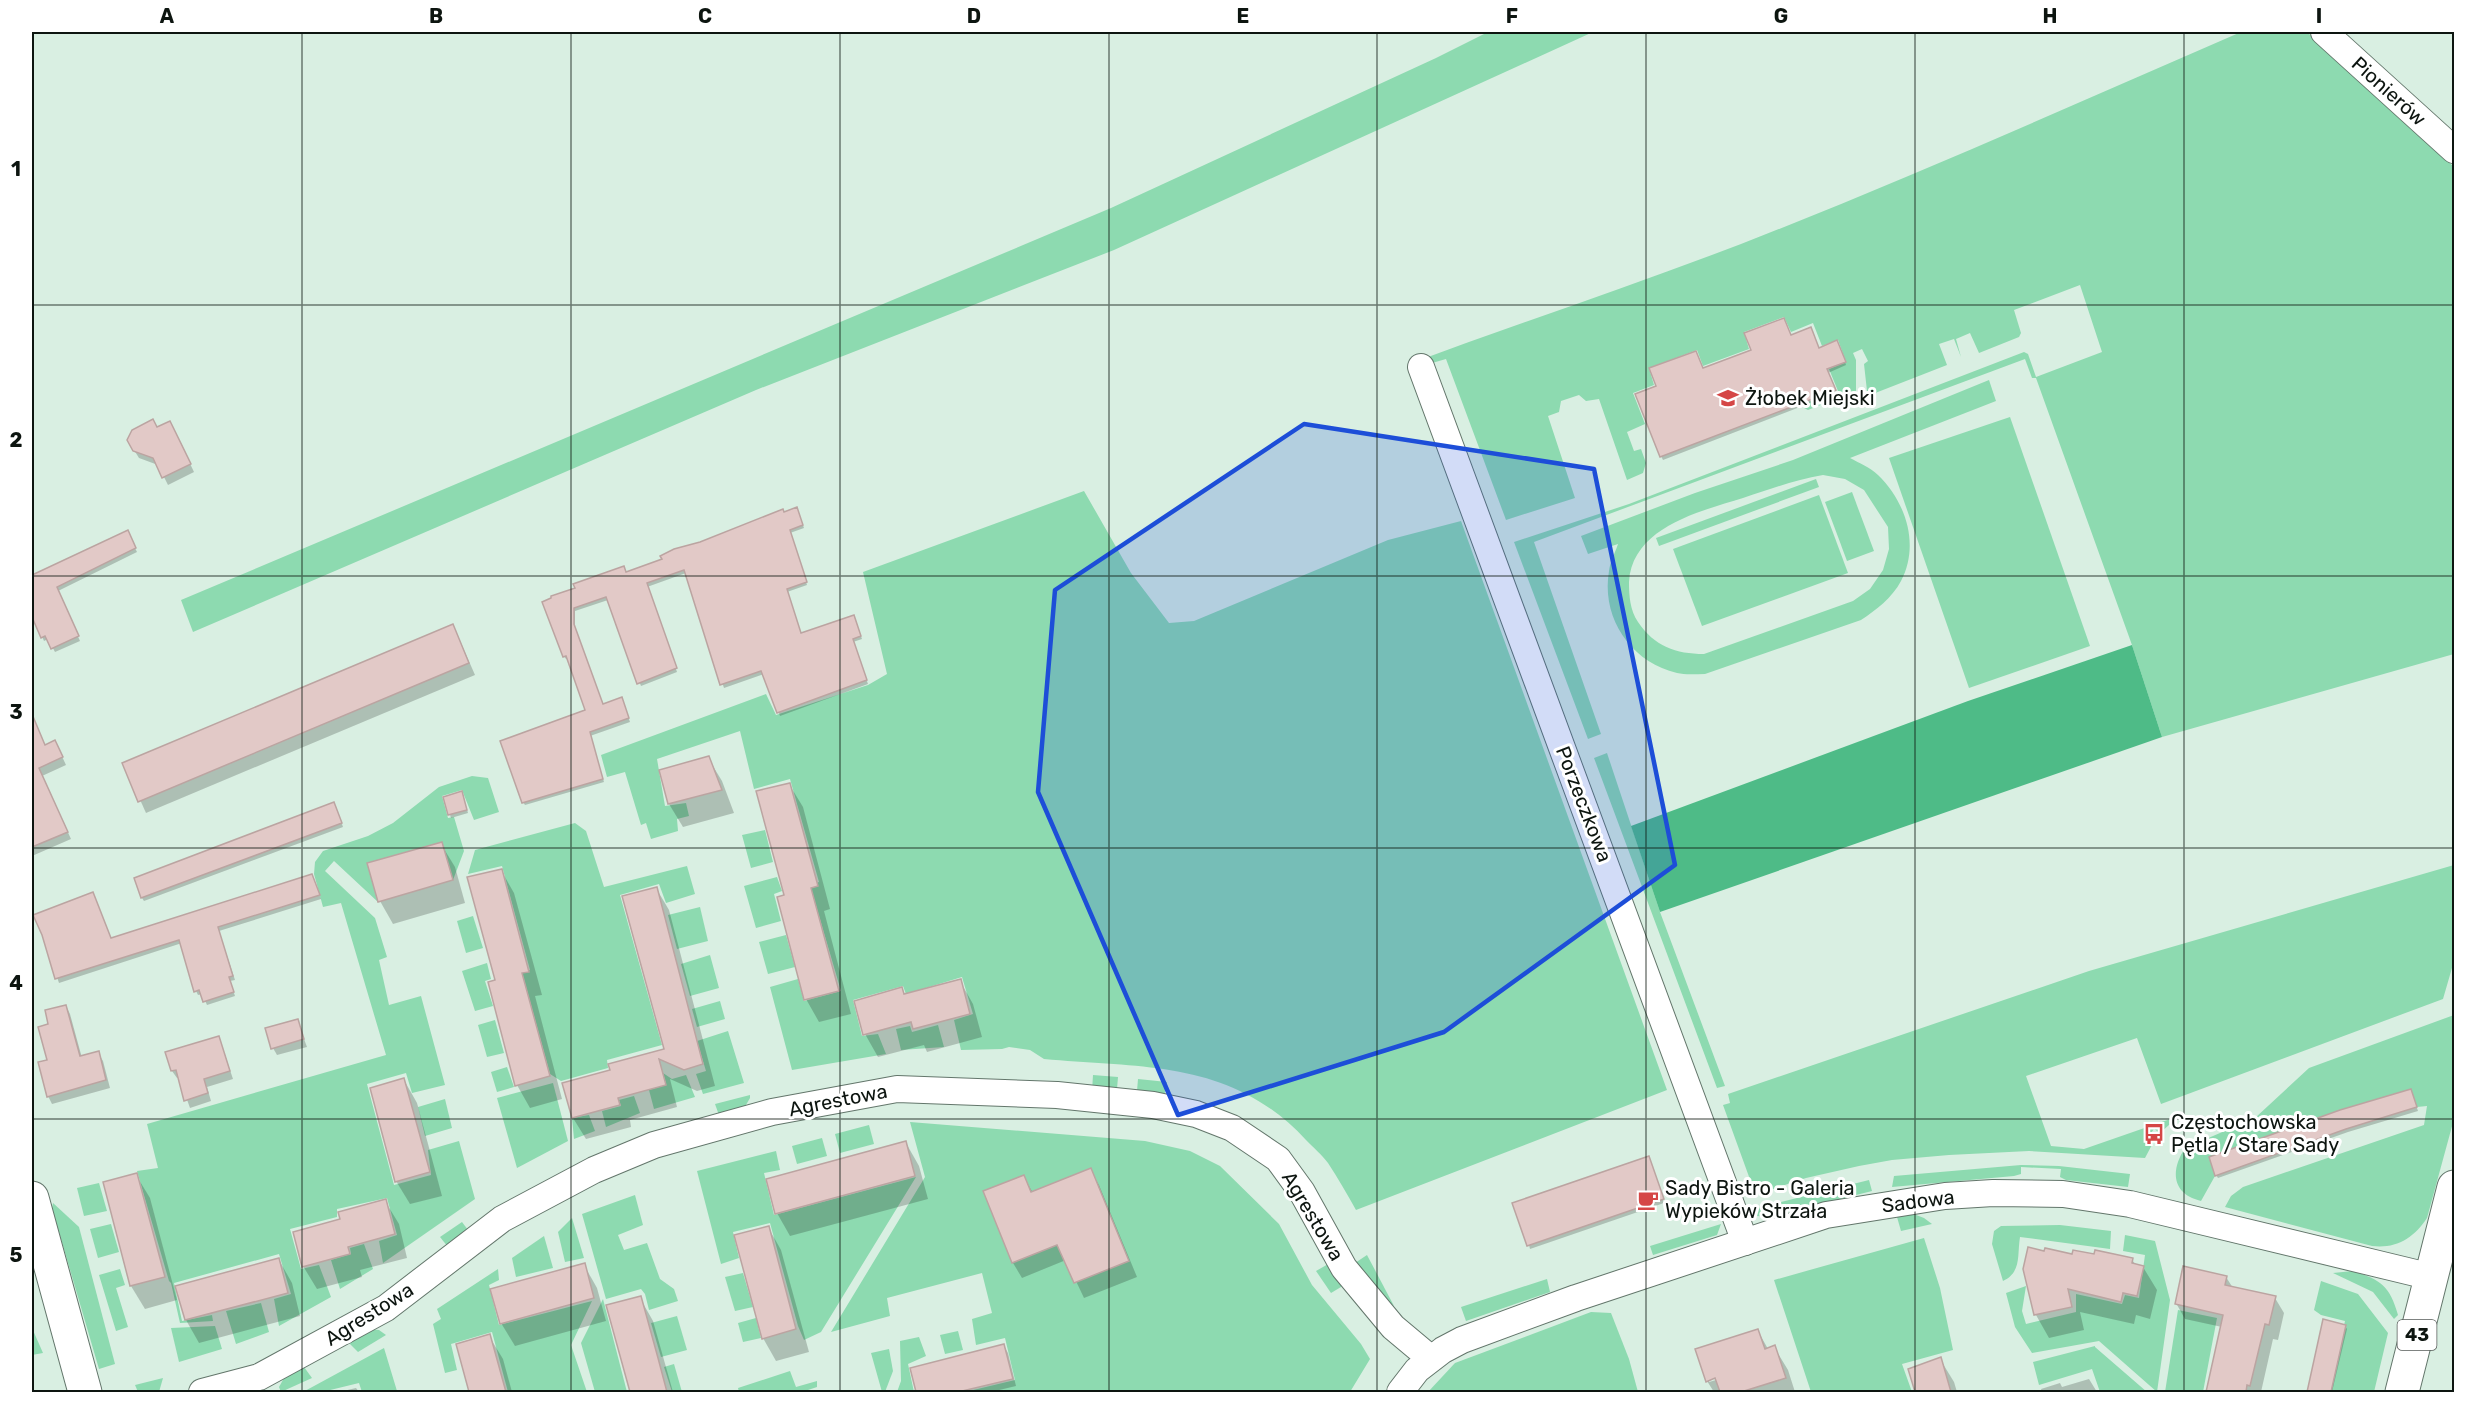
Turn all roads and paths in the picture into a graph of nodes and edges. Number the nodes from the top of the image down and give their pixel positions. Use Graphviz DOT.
graph roads {
  1 [pos="2324,32"];
  2 [pos="2454,150"];
  3 [pos="1421,367"];
  4 [pos="2454,1187"];
  5 [pos="32,1198"];
  6 [pos="1745,1242"];
  7 [pos="2432,1277"];
  8 [pos="1430,1358"];
  9 [pos="85,1392"];
  10 [pos="202,1392"];
  11 [pos="1400,1392"];
  12 [pos="2402,1392"];
  1 -- 2 [label="street, Pionierów"];
  3 -- 6 [label="street, Porzeczkowa"];
  4 -- 7 [label="main road, 43"];
  5 -- 9 [label="main road"];
  6 -- 7 [label="street, Sadowa"];
  6 -- 8 [label="street, Sadowa"];
  7 -- 12 [label="main road, 43"];
  8 -- 10 [label="street, Agrestowa"];
  8 -- 11 [label="street, Sadowa"];
}
